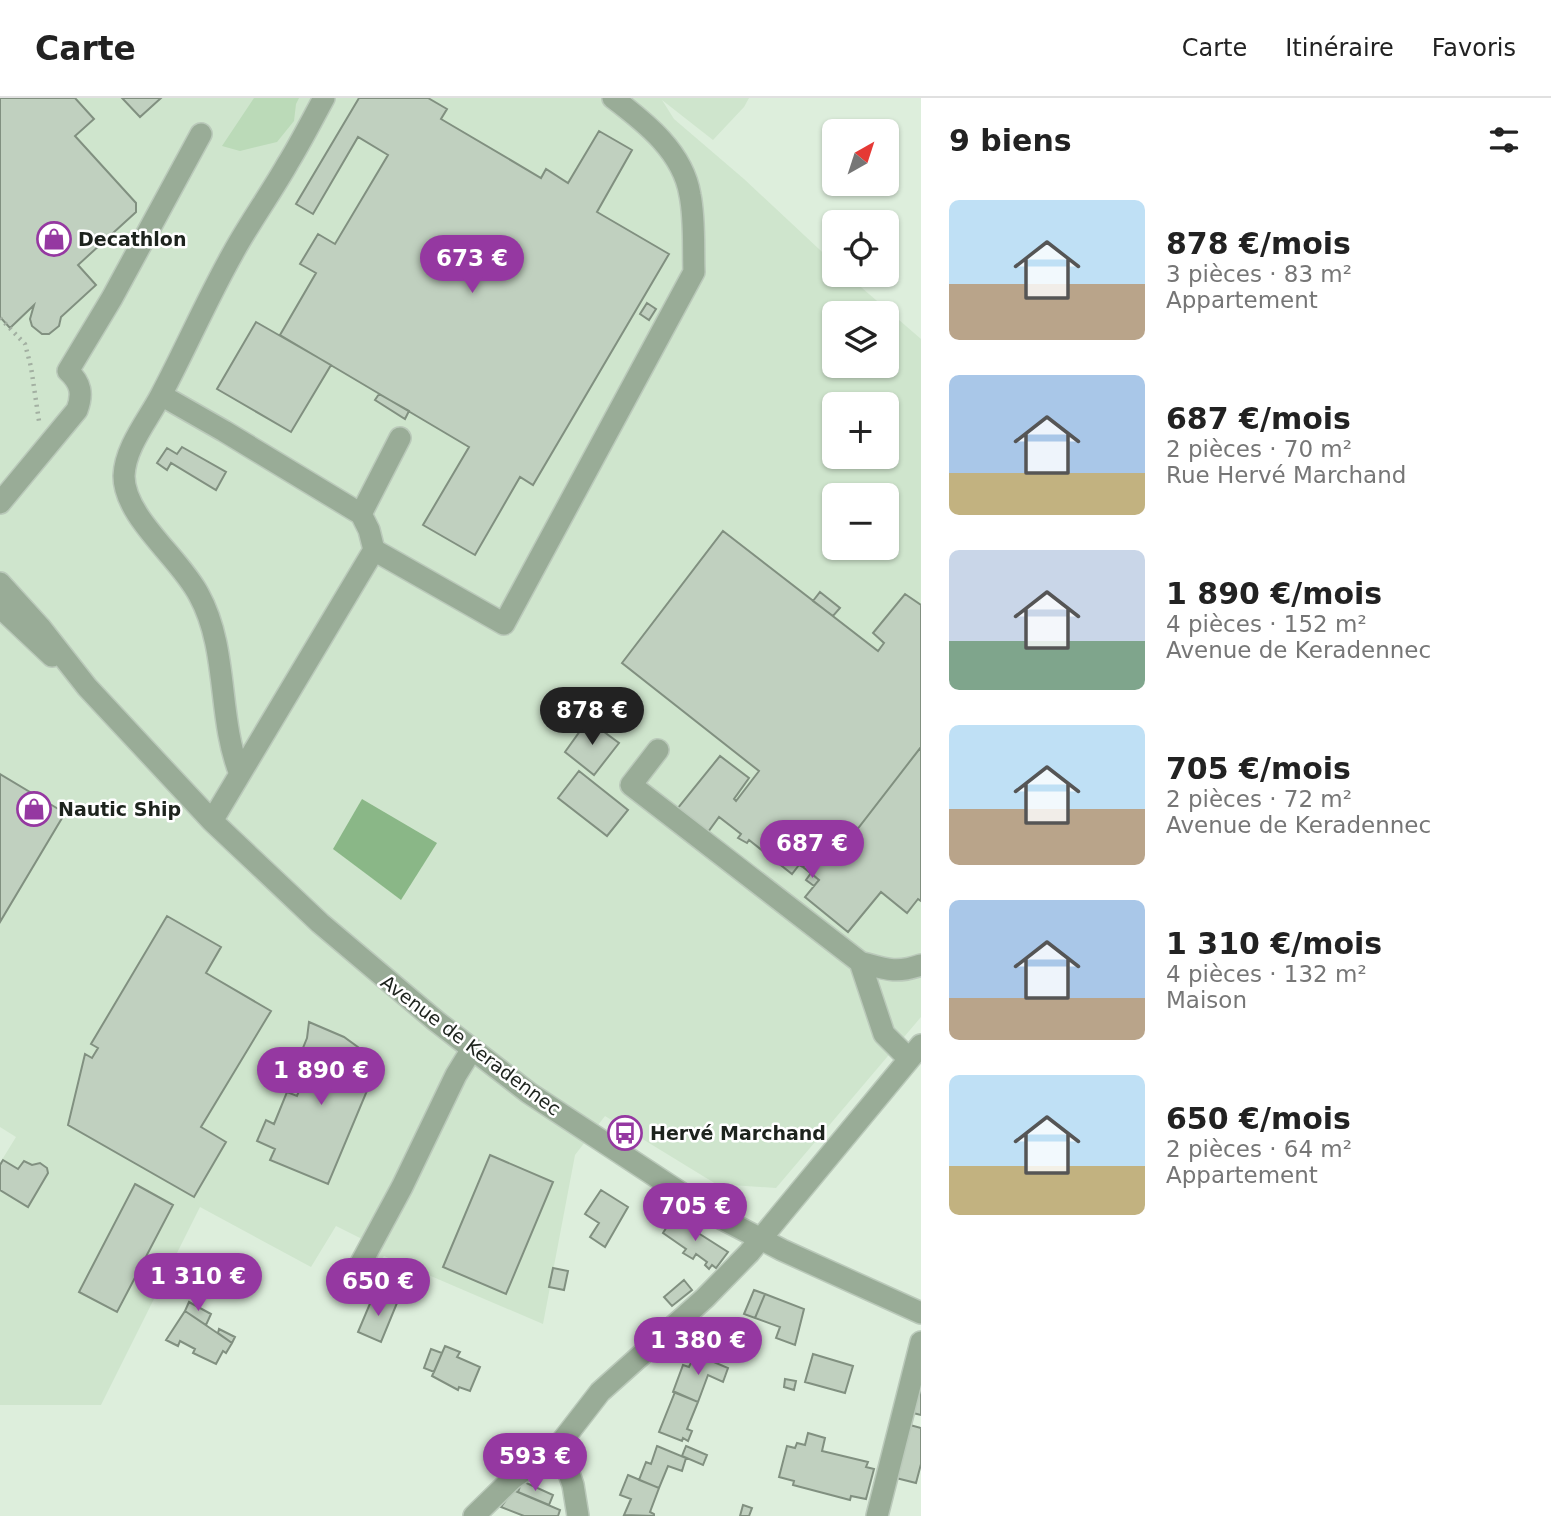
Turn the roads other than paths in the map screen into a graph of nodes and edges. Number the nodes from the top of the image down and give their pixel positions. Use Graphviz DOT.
graph roads {
  1 [pos="324,98"];
  2 [pos="613,98"];
  3 [pos="201,134"];
  4 [pos="161,395"];
  5 [pos="400,438"];
  6 [pos="0,503"];
  7 [pos="361,514"];
  8 [pos="374,550"];
  9 [pos="0,583"];
  10 [pos="0,607"];
  11 [pos="88,687"];
  12 [pos="658,750"];
  13 [pos="240,774"];
  14 [pos="212,821"];
  15 [pos="860,962"];
  16 [pos="921,965"];
  17 [pos="472,1049"];
  18 [pos="915,1052"];
  19 [pos="760,1239"];
  20 [pos="361,1263"];
  21 [pos="921,1313"];
  22 [pos="921,1342"];
  23 [pos="559,1445"];
  24 [pos="474,1516"];
  25 [pos="578,1516"];
  26 [pos="877,1516"];
  1 -- 4 [label="street"];
  2 -- 8 [label="street"];
  3 -- 6 [label="street"];
  4 -- 7 [label="street"];
  4 -- 13 [label="street"];
  5 -- 7 [label="street"];
  7 -- 8 [label="street"];
  8 -- 13 [label="street"];
  9 -- 11 [label="street, Avenue de Keradennec"];
  10 -- 11 [label="street, Avenue de Keradennec"];
  11 -- 14 [label="street, Avenue de Keradennec"];
  12 -- 15 [label="street"];
  13 -- 14 [label="street"];
  14 -- 17 [label="street, Avenue de Keradennec"];
  15 -- 16 [label="street"];
  15 -- 18 [label="street"];
  17 -- 19 [label="street, Avenue de Keradennec"];
  17 -- 20 [label="street"];
  18 -- 19 [label="street"];
  19 -- 21 [label="street, Avenue de Keradennec"];
  19 -- 23 [label="street"];
  22 -- 26 [label="street"];
  23 -- 24 [label="street"];
  23 -- 25 [label="street"];
}
